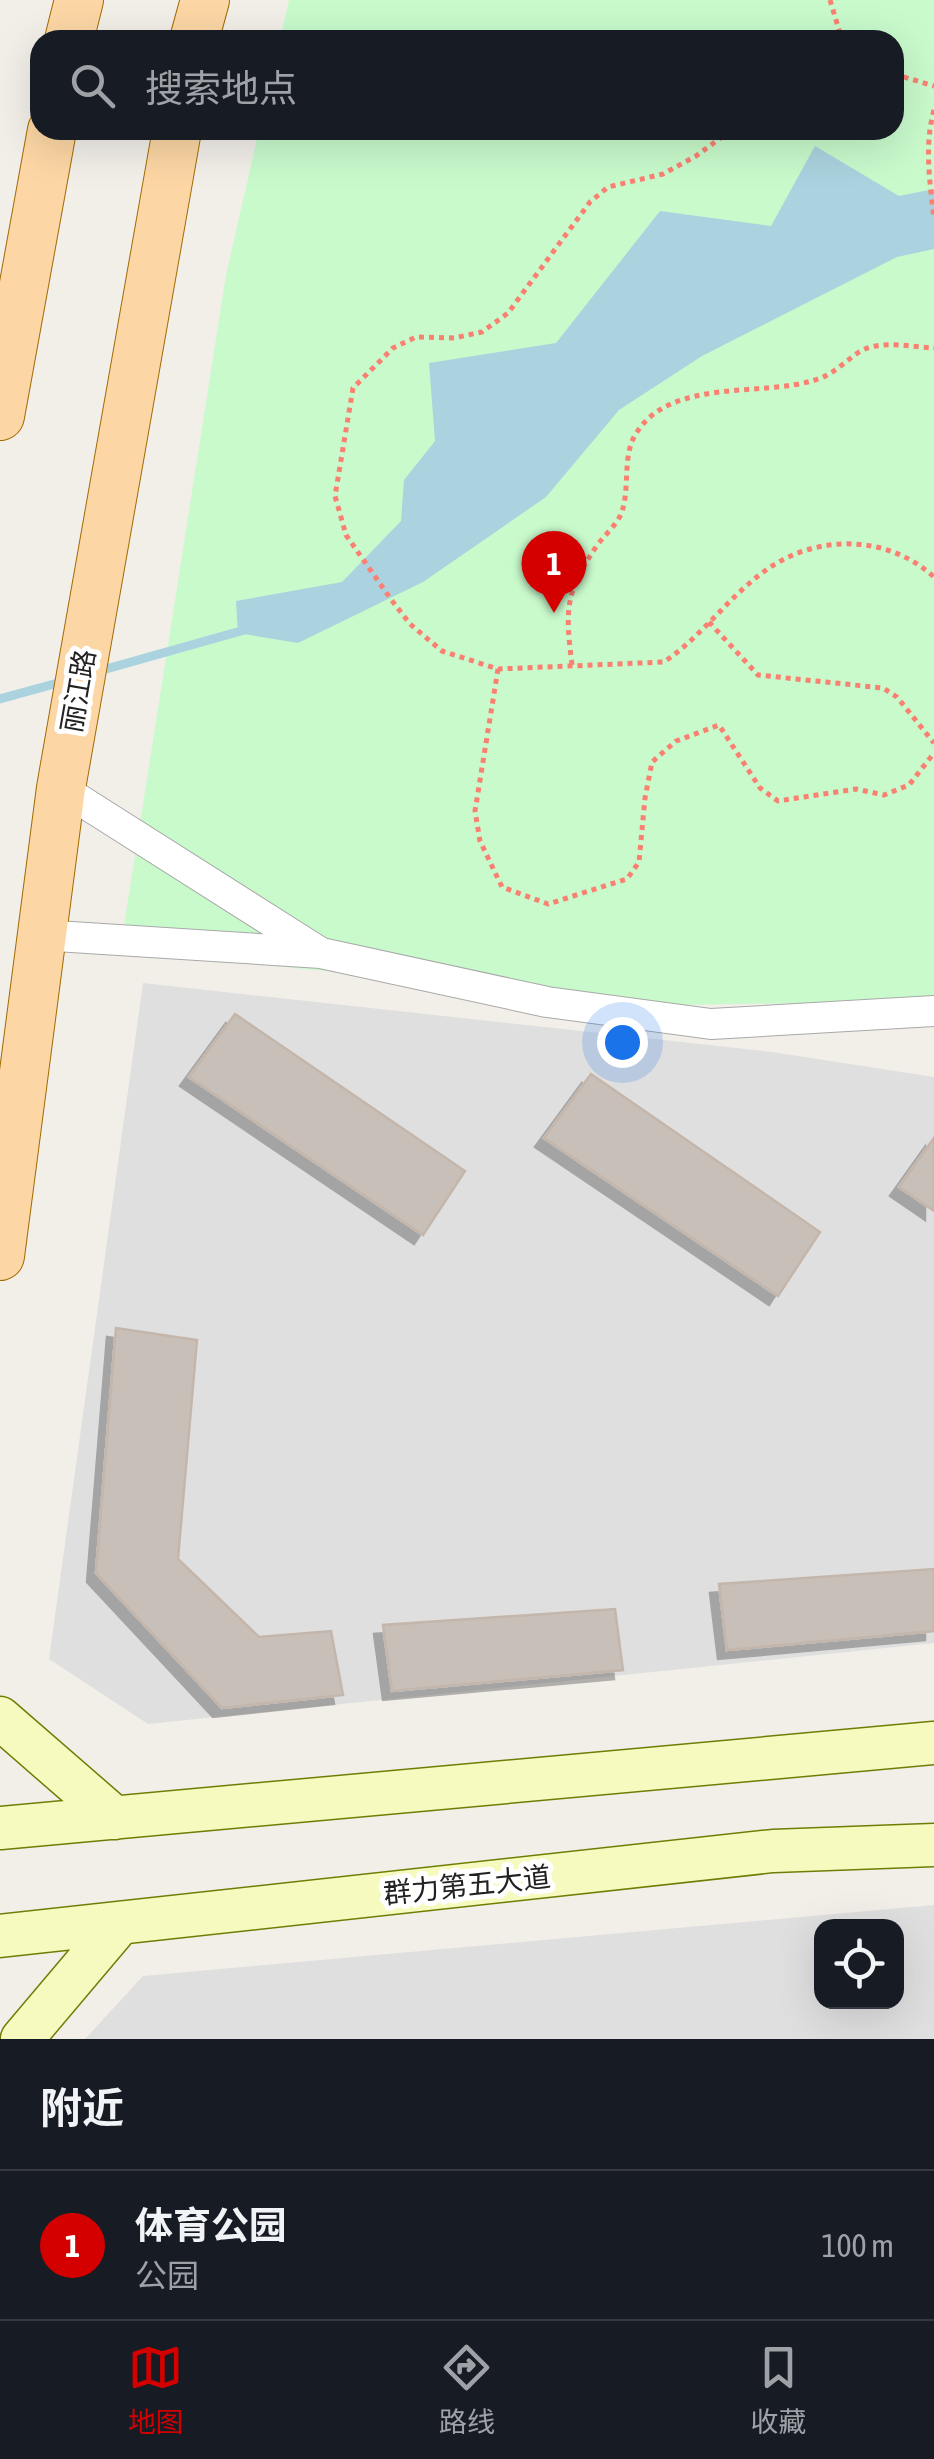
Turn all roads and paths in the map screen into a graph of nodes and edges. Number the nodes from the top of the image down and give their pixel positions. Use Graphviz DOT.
graph roads {
  1 [pos="79,0"];
  2 [pos="205,0"];
  3 [pos="830,0"];
  4 [pos="72,30"];
  5 [pos="197,30"];
  6 [pos="839,30"];
  7 [pos="904,77"];
  8 [pos="934,86"];
  9 [pos="934,110"];
  10 [pos="50,140"];
  11 [pos="175,140"];
  12 [pos="718,140"];
  13 [pos="934,219"];
  14 [pos="934,348"];
  15 [pos="0,416"];
  16 [pos="934,577"];
  17 [pos="709,622"];
  18 [pos="572,667"];
  19 [pos="498,669"];
  20 [pos="934,744"];
  21 [pos="934,753"];
  22 [pos="60,788"];
  23 [pos="40,935"];
  24 [pos="320,953"];
  25 [pos="934,1011"];
  26 [pos="0,1256"];
  27 [pos="0,1718"];
  28 [pos="934,1743"];
  29 [pos="115,1818"];
  30 [pos="0,1828"];
  31 [pos="934,1845"];
  32 [pos="120,1923"];
  33 [pos="0,1936"];
  34 [pos="22,2039"];
  1 -- 4 [label="main road"];
  2 -- 5 [label="main road"];
  3 -- 6 [label="path"];
  7 -- 8 [label="path"];
  9 -- 13 [label="path"];
  10 -- 15 [label="main road"];
  11 -- 22 [label="main road, 丽江路"];
  12 -- 19 [label="path"];
  14 -- 18 [label="path"];
  16 -- 17 [label="path"];
  17 -- 18 [label="path"];
  17 -- 20 [label="path"];
  18 -- 19 [label="path"];
  19 -- 21 [label="path"];
  22 -- 23 [label="main road, 丽江路"];
  22 -- 24 [label="street"];
  23 -- 24 [label="street"];
  23 -- 26 [label="main road, 丽江路"];
  24 -- 25 [label="street"];
  27 -- 29 [label="main road"];
  28 -- 29 [label="main road"];
  29 -- 30 [label="main road"];
  31 -- 32 [label="main road, 群力第五大道"];
  32 -- 33 [label="main road, 群力第五大道"];
  32 -- 34 [label="main road"];
}
